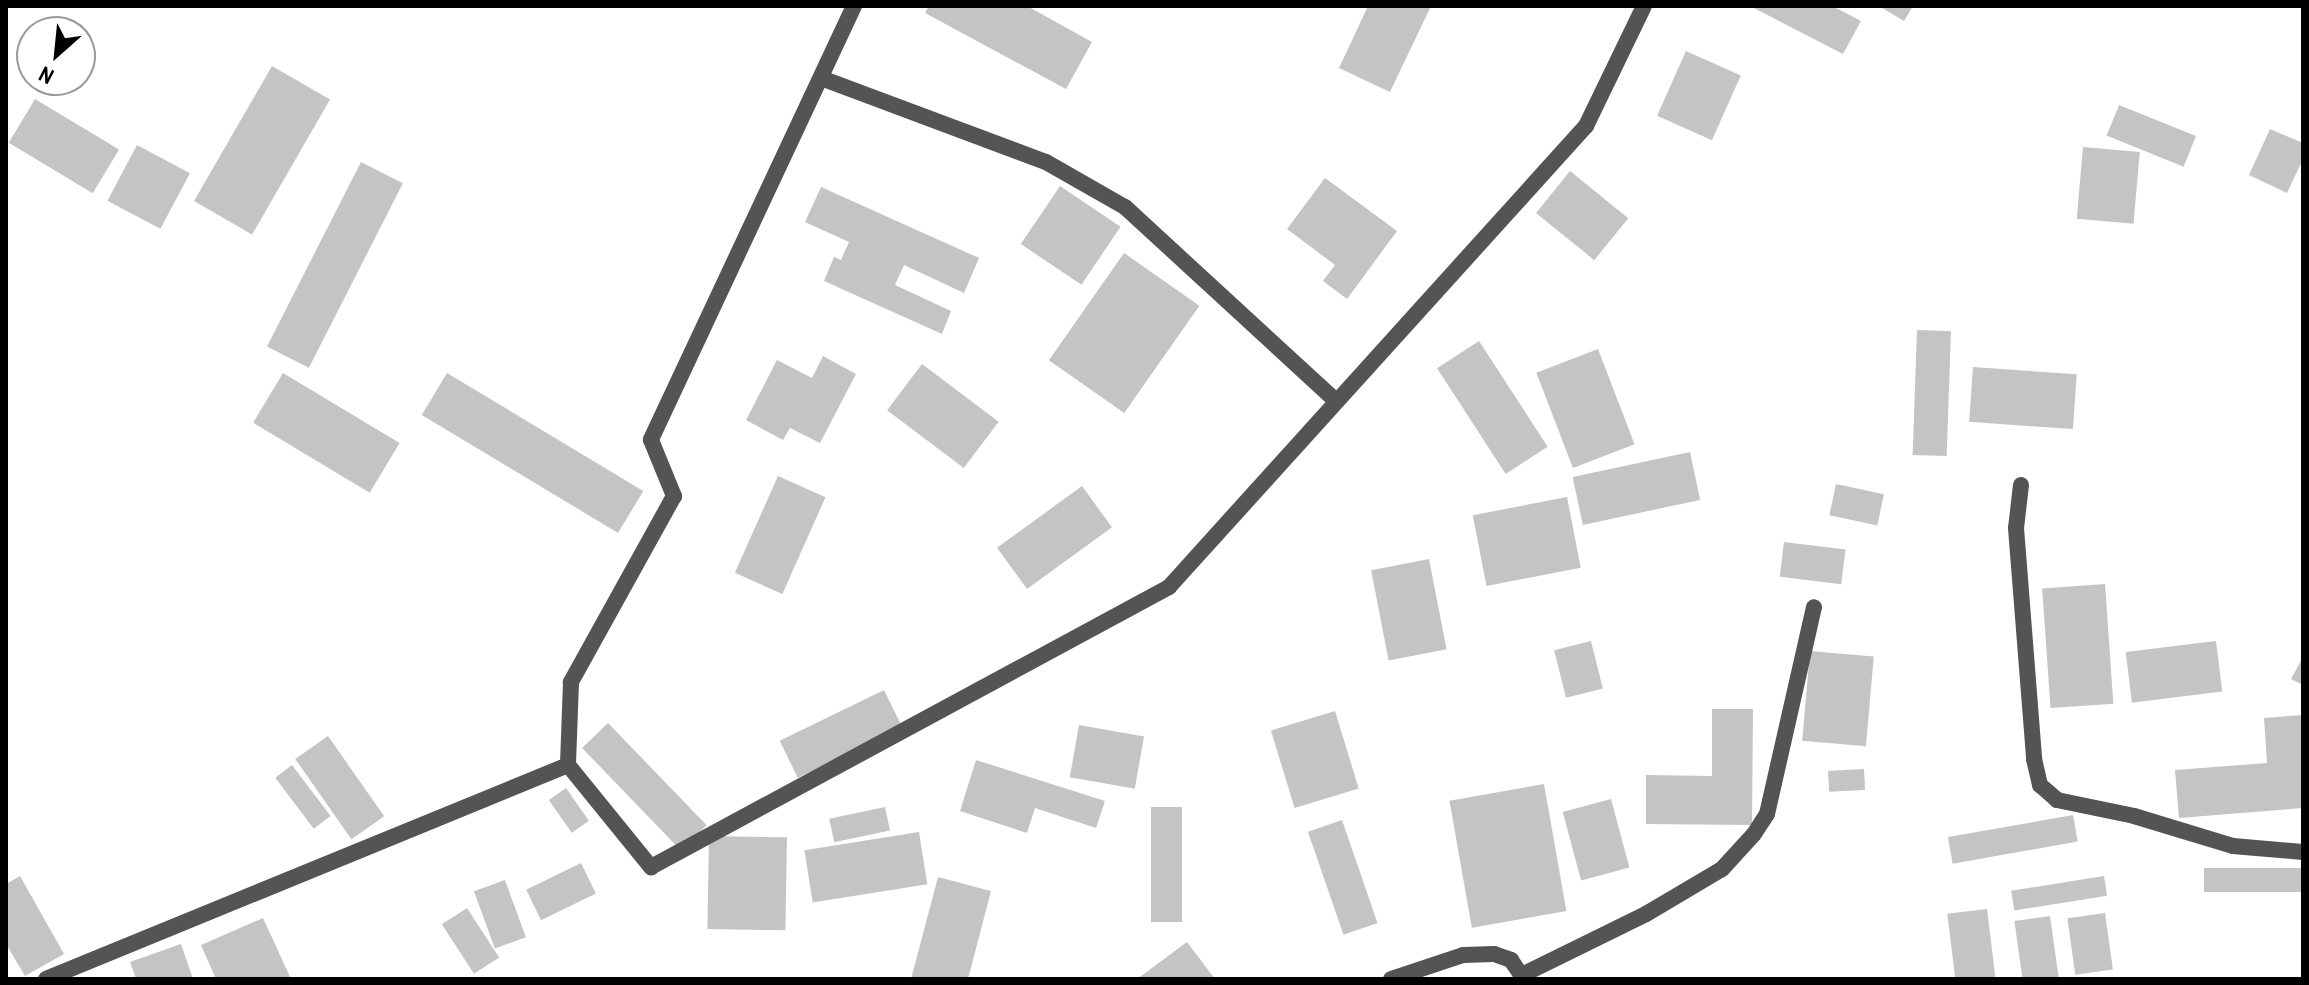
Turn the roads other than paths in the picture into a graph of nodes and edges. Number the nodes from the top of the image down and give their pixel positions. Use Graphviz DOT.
graph roads {
  1 [pos="854,6"];
  2 [pos="1644,6"];
  3 [pos="821,78"];
  4 [pos="1336,401"];
  5 [pos="2021,485"];
  6 [pos="1814,607"];
  7 [pos="568,765"];
  8 [pos="2303,852"];
  9 [pos="1524,976"];
  10 [pos="46,979"];
  11 [pos="1391,979"];
  1 -- 3 [label="street"];
  2 -- 4 [label="street"];
  3 -- 4 [label="street"];
  3 -- 7 [label="street"];
  4 -- 7 [label="street"];
  5 -- 8 [label="street"];
  6 -- 9 [label="street"];
  7 -- 10 [label="street"];
  9 -- 11 [label="street"];
}
